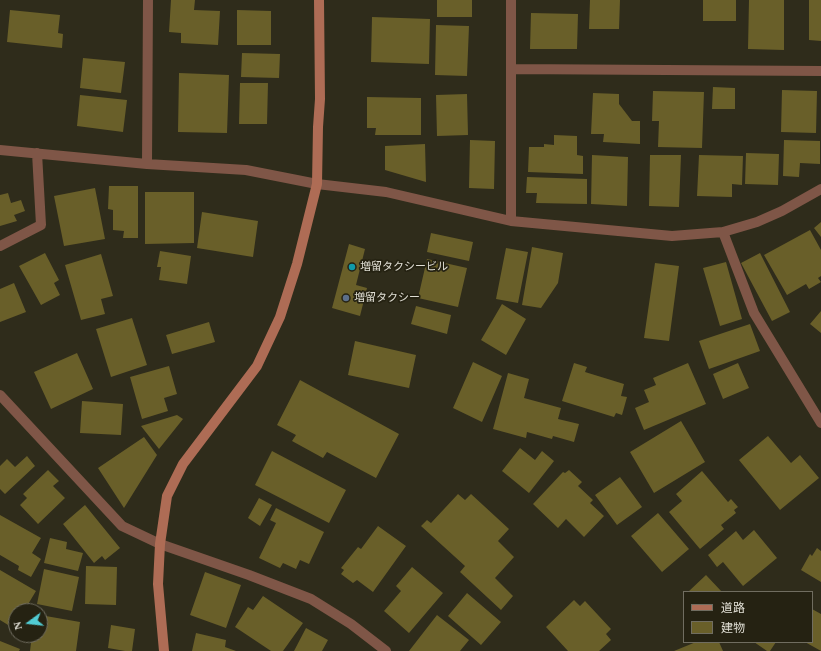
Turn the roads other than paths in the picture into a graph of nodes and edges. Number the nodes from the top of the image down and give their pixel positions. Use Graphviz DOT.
graph roads {
  1 [pos="148,0"];
  2 [pos="319,0"];
  3 [pos="511,0"];
  4 [pos="511,69"];
  5 [pos="821,71"];
  6 [pos="0,150"];
  7 [pos="37,153"];
  8 [pos="147,164"];
  9 [pos="318,184"];
  10 [pos="821,189"];
  11 [pos="511,221"];
  12 [pos="723,232"];
  13 [pos="0,246"];
  14 [pos="0,395"];
  15 [pos="821,423"];
  16 [pos="160,544"];
  17 [pos="164,651"];
  18 [pos="386,651"];
  1 -- 8 [label="street"];
  2 -- 9 [label="street"];
  3 -- 4 [label="street"];
  4 -- 5 [label="street"];
  4 -- 11 [label="street"];
  6 -- 7 [label="street"];
  7 -- 8 [label="street"];
  7 -- 13 [label="street"];
  8 -- 9 [label="street"];
  9 -- 11 [label="street"];
  9 -- 16 [label="street"];
  10 -- 12 [label="street"];
  11 -- 12 [label="street"];
  12 -- 15 [label="street"];
  14 -- 16 [label="street"];
  16 -- 17 [label="street"];
  16 -- 18 [label="street"];
}
